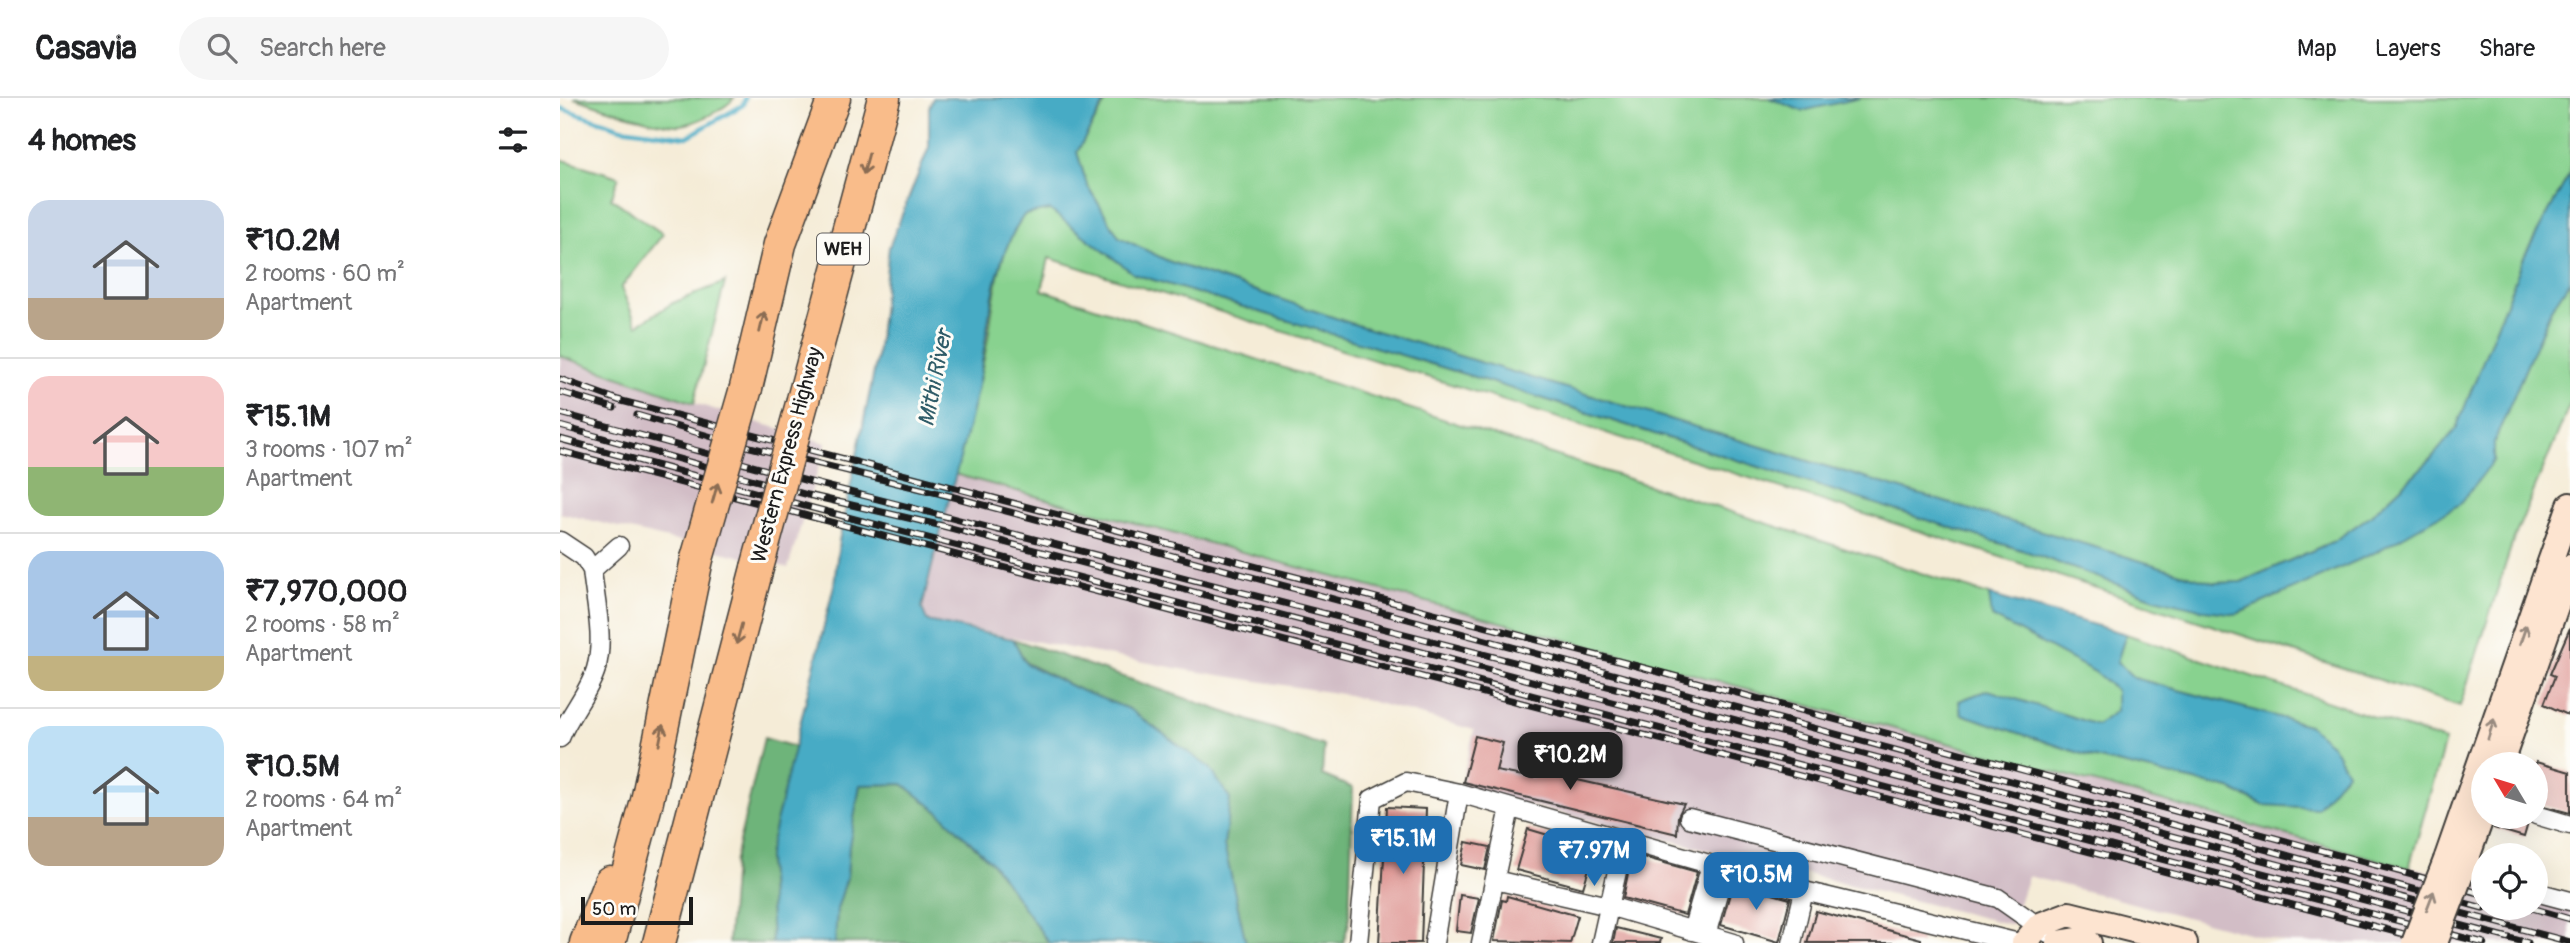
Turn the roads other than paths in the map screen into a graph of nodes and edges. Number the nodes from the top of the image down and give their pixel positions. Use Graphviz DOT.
graph roads {
  1 [pos="812,98"];
  2 [pos="834,98"];
  3 [pos="884,98"];
  4 [pos="780,244"];
  5 [pos="2570,505"];
  6 [pos="560,541"];
  7 [pos="619,546"];
  8 [pos="2570,567"];
  9 [pos="592,570"];
  10 [pos="2510,702"];
  11 [pos="560,738"];
  12 [pos="2497,752"];
  13 [pos="1459,793"];
  14 [pos="1510,808"];
  15 [pos="692,813"];
  16 [pos="1689,818"];
  17 [pos="2548,819"];
  18 [pos="2471,822"];
  19 [pos="2570,825"];
  20 [pos="2473,830"];
  21 [pos="1624,840"];
  22 [pos="2455,863"];
  23 [pos="1718,867"];
  24 [pos="1495,880"];
  25 [pos="1804,891"];
  26 [pos="2548,895"];
  27 [pos="2570,901"];
  28 [pos="1609,906"];
  29 [pos="1701,936"];
  30 [pos="2028,937"];
  31 [pos="603,939"];
  32 [pos="659,943"];
  33 [pos="681,943"];
  34 [pos="1358,943"];
  35 [pos="1434,943"];
  36 [pos="1481,943"];
  37 [pos="1601,943"];
  38 [pos="1734,943"];
  39 [pos="1792,943"];
  40 [pos="2058,943"];
  41 [pos="2089,943"];
  42 [pos="2185,943"];
  43 [pos="2414,943"];
  44 [pos="2435,943"];
  1 -- 4 [label="highway"];
  2 -- 4 [label="highway, WEH"];
  3 -- 15 [label="highway, Western Express Highway / WEH, one-way, bridge"];
  31 -- 4 [label="highway, WEH, one-way, bridge"];
  10 -- 5 [label="main road, one-way"];
  6 -- 9 [label="street"];
  7 -- 9 [label="street"];
  8 -- 10 [label="main road"];
  9 -- 11 [label="street"];
  10 -- 12 [label="main road"];
  13 -- 14 [label="street"];
  13 -- 34 [label="street"];
  13 -- 35 [label="street"];
  14 -- 21 [label="street"];
  14 -- 24 [label="street"];
  15 -- 32 [label="highway"];
  15 -- 33 [label="highway"];
  16 -- 30 [label="street"];
  17 -- 19 [label="street"];
  18 -- 22 [label="main road"];
  20 -- 22 [label="main road"];
  21 -- 23 [label="street"];
  21 -- 28 [label="street"];
  43 -- 22 [label="main road, one-way, bridge"];
  22 -- 44 [label="main road, bridge"];
  23 -- 25 [label="street"];
  23 -- 29 [label="street"];
  24 -- 28 [label="street"];
  24 -- 36 [label="street"];
  25 -- 30 [label="street"];
  25 -- 39 [label="street"];
  26 -- 27 [label="street"];
  28 -- 29 [label="street"];
  28 -- 37 [label="street"];
  29 -- 38 [label="street"];
  30 -- 40 [label="street"];
  30 -- 42 [label="main road"];
  40 -- 41 [label="main road"];
}
